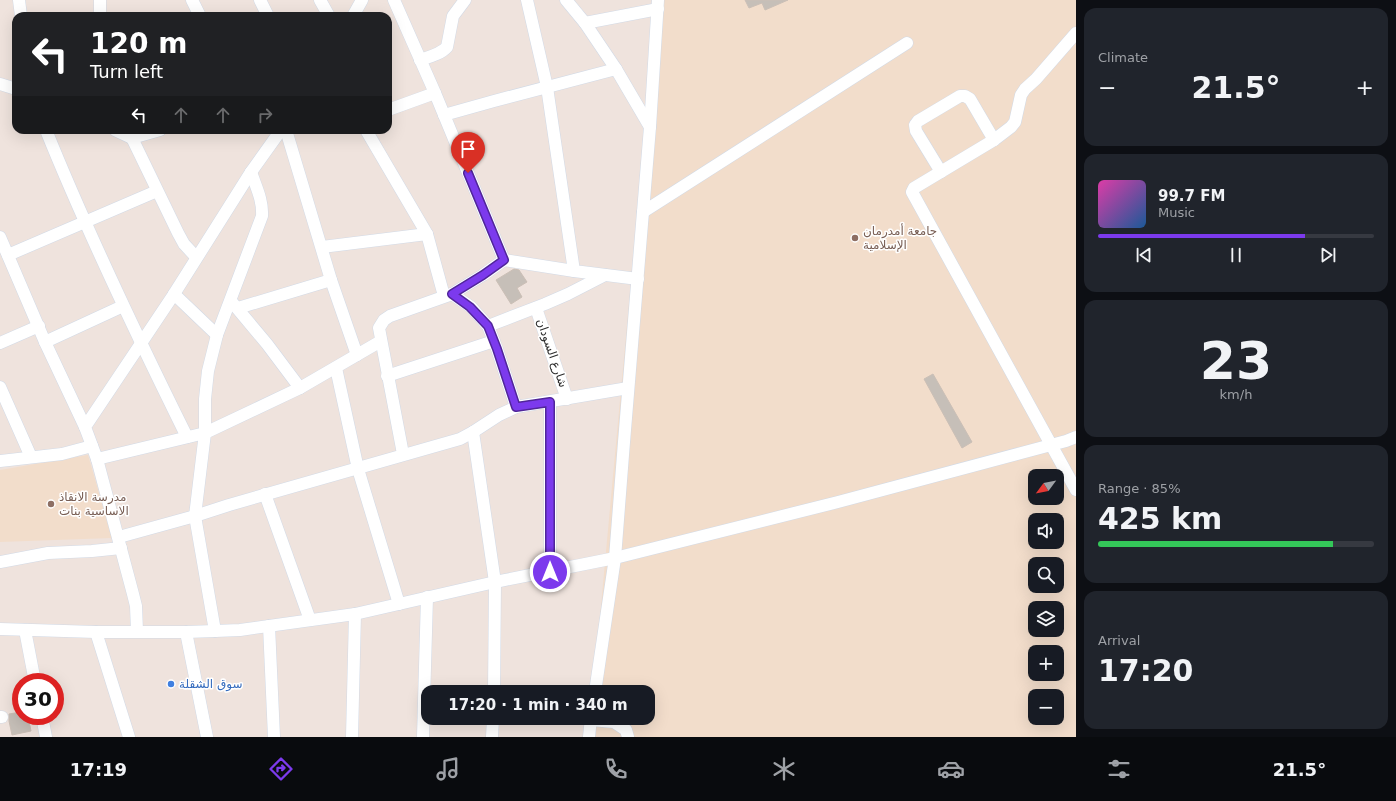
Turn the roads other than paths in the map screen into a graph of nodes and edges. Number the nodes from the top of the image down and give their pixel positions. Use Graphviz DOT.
graph roads {
  1 [pos="19,0"];
  2 [pos="100,0"];
  3 [pos="192,0"];
  4 [pos="260,0"];
  5 [pos="320,0"];
  6 [pos="362,0"];
  7 [pos="394,0"];
  8 [pos="465,0"];
  9 [pos="527,0"];
  10 [pos="567,0"];
  11 [pos="658,4"];
  12 [pos="454,5"];
  13 [pos="20,12"];
  14 [pos="100,12"];
  15 [pos="198,12"];
  16 [pos="266,12"];
  17 [pos="327,12"];
  18 [pos="355,12"];
  19 [pos="585,23"];
  20 [pos="1076,33"];
  21 [pos="907,43"];
  22 [pos="420,60"];
  23 [pos="616,69"];
  24 [pos="0,84"];
  25 [pos="547,87"];
  26 [pos="12,88"];
  27 [pos="435,93"];
  28 [pos="392,109"];
  29 [pos="444,115"];
  30 [pos="650,127"];
  31 [pos="48,134"];
  32 [pos="124,134"];
  33 [pos="146,134"];
  34 [pos="278,134"];
  35 [pos="287,134"];
  36 [pos="368,134"];
  37 [pos="132,138"];
  38 [pos="994,140"];
  39 [pos="251,172"];
  40 [pos="941,172"];
  41 [pos="157,191"];
  42 [pos="643,212"];
  43 [pos="85,222"];
  44 [pos="427,234"];
  45 [pos="0,237"];
  46 [pos="322,247"];
  47 [pos="8,255"];
  48 [pos="196,257"];
  49 [pos="504,260"];
  50 [pos="574,271"];
  51 [pos="605,275"];
  52 [pos="638,279"];
  53 [pos="331,280"];
  54 [pos="174,294"];
  55 [pos="448,295"];
  56 [pos="234,305"];
  57 [pos="123,306"];
  58 [pos="536,308"];
  59 [pos="39,326"];
  60 [pos="488,326"];
  61 [pos="217,335"];
  62 [pos="381,341"];
  63 [pos="45,342"];
  64 [pos="494,342"];
  65 [pos="0,343"];
  66 [pos="140,344"];
  67 [pos="357,355"];
  68 [pos="336,368"];
  69 [pos="387,376"];
  70 [pos="0,386"];
  71 [pos="300,388"];
  72 [pos="628,388"];
  73 [pos="567,399"];
  74 [pos="550,402"];
  75 [pos="516,407"];
  76 [pos="85,427"];
  77 [pos="472,432"];
  78 [pos="205,433"];
  79 [pos="186,437"];
  80 [pos="1076,437"];
  81 [pos="1050,444"];
  82 [pos="92,446"];
  83 [pos="403,454"];
  84 [pos="31,457"];
  85 [pos="97,459"];
  86 [pos="0,461"];
  87 [pos="358,469"];
  88 [pos="1076,490"];
  89 [pos="265,494"];
  90 [pos="195,516"];
  91 [pos="120,542"];
  92 [pos="615,558"];
  93 [pos="0,562"];
  94 [pos="550,572"];
  95 [pos="495,582"];
  96 [pos="427,597"];
  97 [pos="399,604"];
  98 [pos="355,614"];
  99 [pos="310,620"];
  100 [pos="269,626"];
  101 [pos="0,629"];
  102 [pos="25,630"];
  103 [pos="215,631"];
  104 [pos="96,632"];
  105 [pos="137,632"];
  106 [pos="186,632"];
  107 [pos="33,673"];
  108 [pos="426,685"];
  109 [pos="494,685"];
  110 [pos="596,685"];
  111 [pos="44,725"];
  112 [pos="425,725"];
  113 [pos="493,725"];
  114 [pos="591,725"];
  115 [pos="618,725"];
  116 [pos="46,737"];
  117 [pos="129,737"];
  118 [pos="207,737"];
  119 [pos="274,737"];
  120 [pos="352,737"];
  121 [pos="423,737"];
  122 [pos="492,737"];
  123 [pos="590,737"];
  124 [pos="628,737"];
  1 -- 13 [label="street"];
  2 -- 14 [label="street"];
  3 -- 15 [label="street"];
  4 -- 16 [label="street"];
  5 -- 17 [label="street"];
  6 -- 18 [label="street"];
  7 -- 22 [label="street"];
  8 -- 12 [label="street"];
  9 -- 25 [label="street"];
  10 -- 19 [label="street"];
  11 -- 19 [label="street"];
  11 -- 30 [label="street"];
  12 -- 22 [label="street"];
  19 -- 23 [label="street"];
  20 -- 38 [label="street"];
  21 -- 42 [label="street"];
  22 -- 27 [label="street"];
  23 -- 25 [label="street"];
  23 -- 30 [label="street"];
  24 -- 26 [label="street"];
  25 -- 29 [label="street"];
  25 -- 50 [label="street"];
  27 -- 28 [label="street"];
  27 -- 29 [label="street"];
  29 -- 49 [label="street"];
  30 -- 42 [label="street"];
  31 -- 43 [label="street"];
  32 -- 37 [label="street"];
  33 -- 37 [label="street"];
  34 -- 39 [label="street"];
  35 -- 46 [label="street"];
  36 -- 44 [label="street"];
  37 -- 41 [label="street"];
  38 -- 40 [label="street"];
  38 -- 40 [label="street"];
  39 -- 48 [label="street"];
  39 -- 56 [label="street"];
  40 -- 81 [label="street"];
  41 -- 43 [label="street"];
  41 -- 48 [label="street"];
  42 -- 52 [label="street"];
  43 -- 47 [label="street"];
  43 -- 57 [label="street"];
  44 -- 46 [label="street"];
  44 -- 55 [label="street"];
  45 -- 47 [label="street"];
  46 -- 53 [label="street"];
  47 -- 59 [label="street"];
  48 -- 54 [label="street"];
  49 -- 50 [label="street"];
  49 -- 55 [label="street"];
  50 -- 51 [label="street"];
  51 -- 52 [label="street"];
  51 -- 58 [label="street"];
  52 -- 72 [label="street"];
  53 -- 56 [label="street"];
  53 -- 67 [label="street"];
  54 -- 61 [label="street"];
  54 -- 66 [label="street"];
  55 -- 60 [label="street"];
  55 -- 62 [label="street"];
  56 -- 61 [label="street"];
  56 -- 71 [label="street"];
  57 -- 63 [label="street"];
  57 -- 66 [label="street"];
  58 -- 60 [label="street"];
  58 -- 73 [label="street, شارع السودان"];
  59 -- 63 [label="street"];
  59 -- 65 [label="street"];
  60 -- 64 [label="street"];
  61 -- 78 [label="street"];
  62 -- 67 [label="street"];
  62 -- 69 [label="street"];
  63 -- 76 [label="street"];
  64 -- 69 [label="street"];
  64 -- 75 [label="street"];
  66 -- 76 [label="street"];
  66 -- 79 [label="street"];
  67 -- 68 [label="street"];
  68 -- 71 [label="street"];
  68 -- 87 [label="street"];
  69 -- 83 [label="street"];
  70 -- 84 [label="street"];
  71 -- 78 [label="street"];
  72 -- 73 [label="street"];
  72 -- 92 [label="street"];
  73 -- 74 [label="street"];
  74 -- 75 [label="street"];
  74 -- 94 [label="street"];
  75 -- 77 [label="street"];
  76 -- 82 [label="street"];
  77 -- 83 [label="street"];
  77 -- 95 [label="street"];
  78 -- 79 [label="street"];
  78 -- 90 [label="street"];
  79 -- 85 [label="street"];
  80 -- 81 [label="street"];
  81 -- 88 [label="street"];
  81 -- 92 [label="street"];
  82 -- 84 [label="street"];
  82 -- 85 [label="street"];
  83 -- 87 [label="street"];
  84 -- 86 [label="street"];
  85 -- 91 [label="street"];
  87 -- 89 [label="street"];
  87 -- 97 [label="street"];
  89 -- 90 [label="street"];
  89 -- 99 [label="street"];
  90 -- 91 [label="street"];
  90 -- 103 [label="street"];
  91 -- 93 [label="street"];
  91 -- 105 [label="street"];
  92 -- 94 [label="street"];
  92 -- 110 [label="street"];
  94 -- 95 [label="street"];
  95 -- 96 [label="street"];
  95 -- 109 [label="street"];
  96 -- 97 [label="street"];
  96 -- 108 [label="street"];
  97 -- 98 [label="street"];
  98 -- 99 [label="street"];
  98 -- 120 [label="street"];
  99 -- 100 [label="street"];
  100 -- 103 [label="street"];
  100 -- 119 [label="street"];
  101 -- 102 [label="street"];
  102 -- 104 [label="street"];
  102 -- 107 [label="street"];
  103 -- 106 [label="street"];
  104 -- 105 [label="street"];
  104 -- 117 [label="street"];
  105 -- 106 [label="street"];
  106 -- 118 [label="street"];
  111 -- 116 [label="street"];
  112 -- 121 [label="street"];
  113 -- 122 [label="street"];
  114 -- 123 [label="street"];
  115 -- 124 [label="street"];
}
